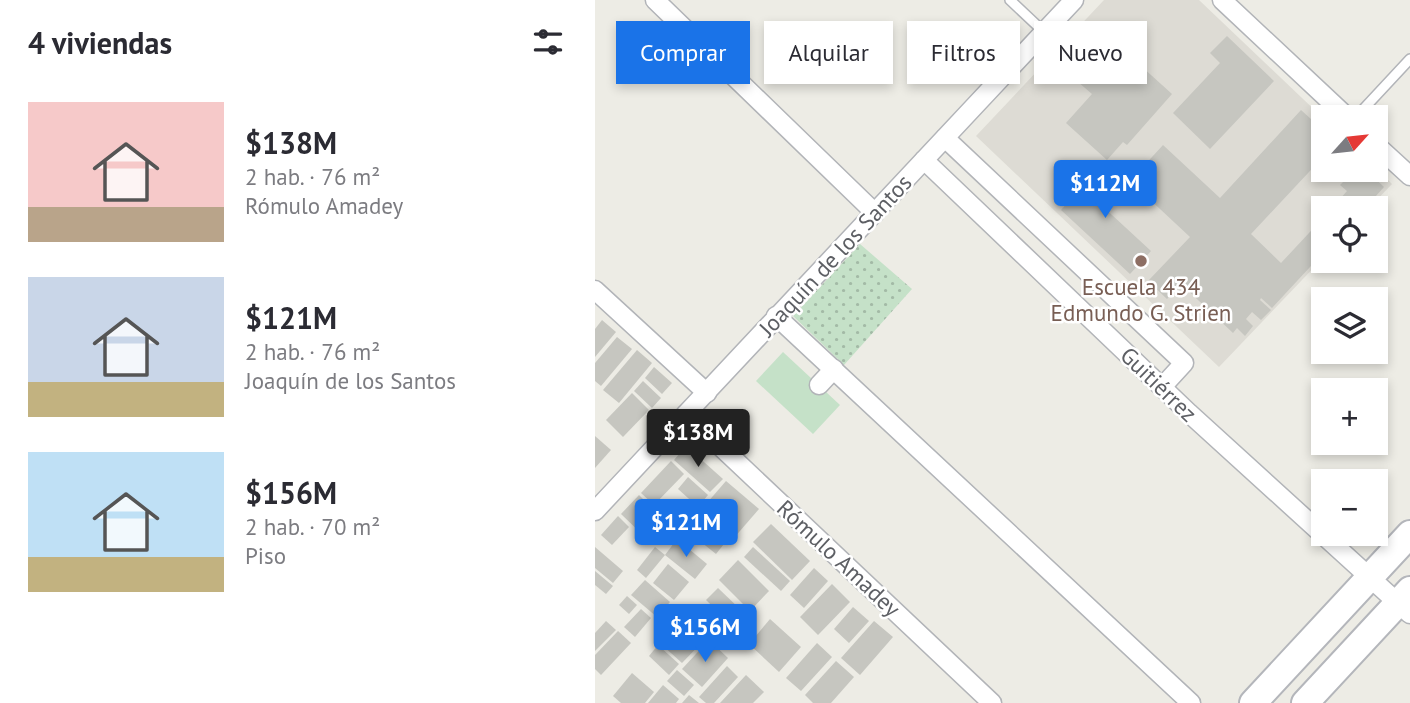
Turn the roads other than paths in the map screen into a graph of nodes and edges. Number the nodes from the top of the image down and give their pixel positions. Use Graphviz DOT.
graph roads {
  1 [pos="656,0"];
  2 [pos="1010,0"];
  3 [pos="1075,0"];
  4 [pos="1222,0"];
  5 [pos="1055,21"];
  6 [pos="1034,23"];
  7 [pos="1034,43"];
  8 [pos="1410,59"];
  9 [pos="1334,105"];
  10 [pos="1367,105"];
  11 [pos="945,138"];
  12 [pos="1388,156"];
  13 [pos="925,160"];
  14 [pos="1410,176"];
  15 [pos="875,213"];
  16 [pos="595,290"];
  17 [pos="776,316"];
  18 [pos="834,369"];
  19 [pos="819,385"];
  20 [pos="1162,387"];
  21 [pos="707,393"];
  22 [pos="685,414"];
  23 [pos="595,511"];
  24 [pos="1410,534"];
  25 [pos="1370,577"];
  26 [pos="1406,602"];
  27 [pos="992,703"];
  28 [pos="1191,703"];
  29 [pos="1253,703"];
  30 [pos="1305,703"];
  1 -- 15 [label="street"];
  2 -- 6 [label="lane"];
  3 -- 5 [label="street, Joaquín de los Santos"];
  4 -- 9 [label="street"];
  7 -- 11 [label="street, Joaquín de los Santos"];
  8 -- 10 [label="lane"];
  11 -- 13 [label="street, Joaquín de los Santos"];
  11 -- 20 [label="street"];
  12 -- 14 [label="street"];
  13 -- 15 [label="street, Joaquín de los Santos"];
  13 -- 20 [label="street, Guitiérrez"];
  15 -- 17 [label="street, Joaquín de los Santos"];
  16 -- 21 [label="street"];
  17 -- 18 [label="street"];
  17 -- 21 [label="street, Joaquín de los Santos"];
  18 -- 19 [label="street"];
  18 -- 28 [label="street"];
  20 -- 25 [label="street, Guitiérrez"];
  21 -- 22 [label="street, Joaquín de los Santos"];
  22 -- 23 [label="street, Joaquín de los Santos"];
  22 -- 27 [label="street, Rómulo Amadey"];
  24 -- 25 [label="main road"];
  25 -- 26 [label="street, Guitiérrez"];
  25 -- 29 [label="main road"];
  26 -- 30 [label="main road"];
}
